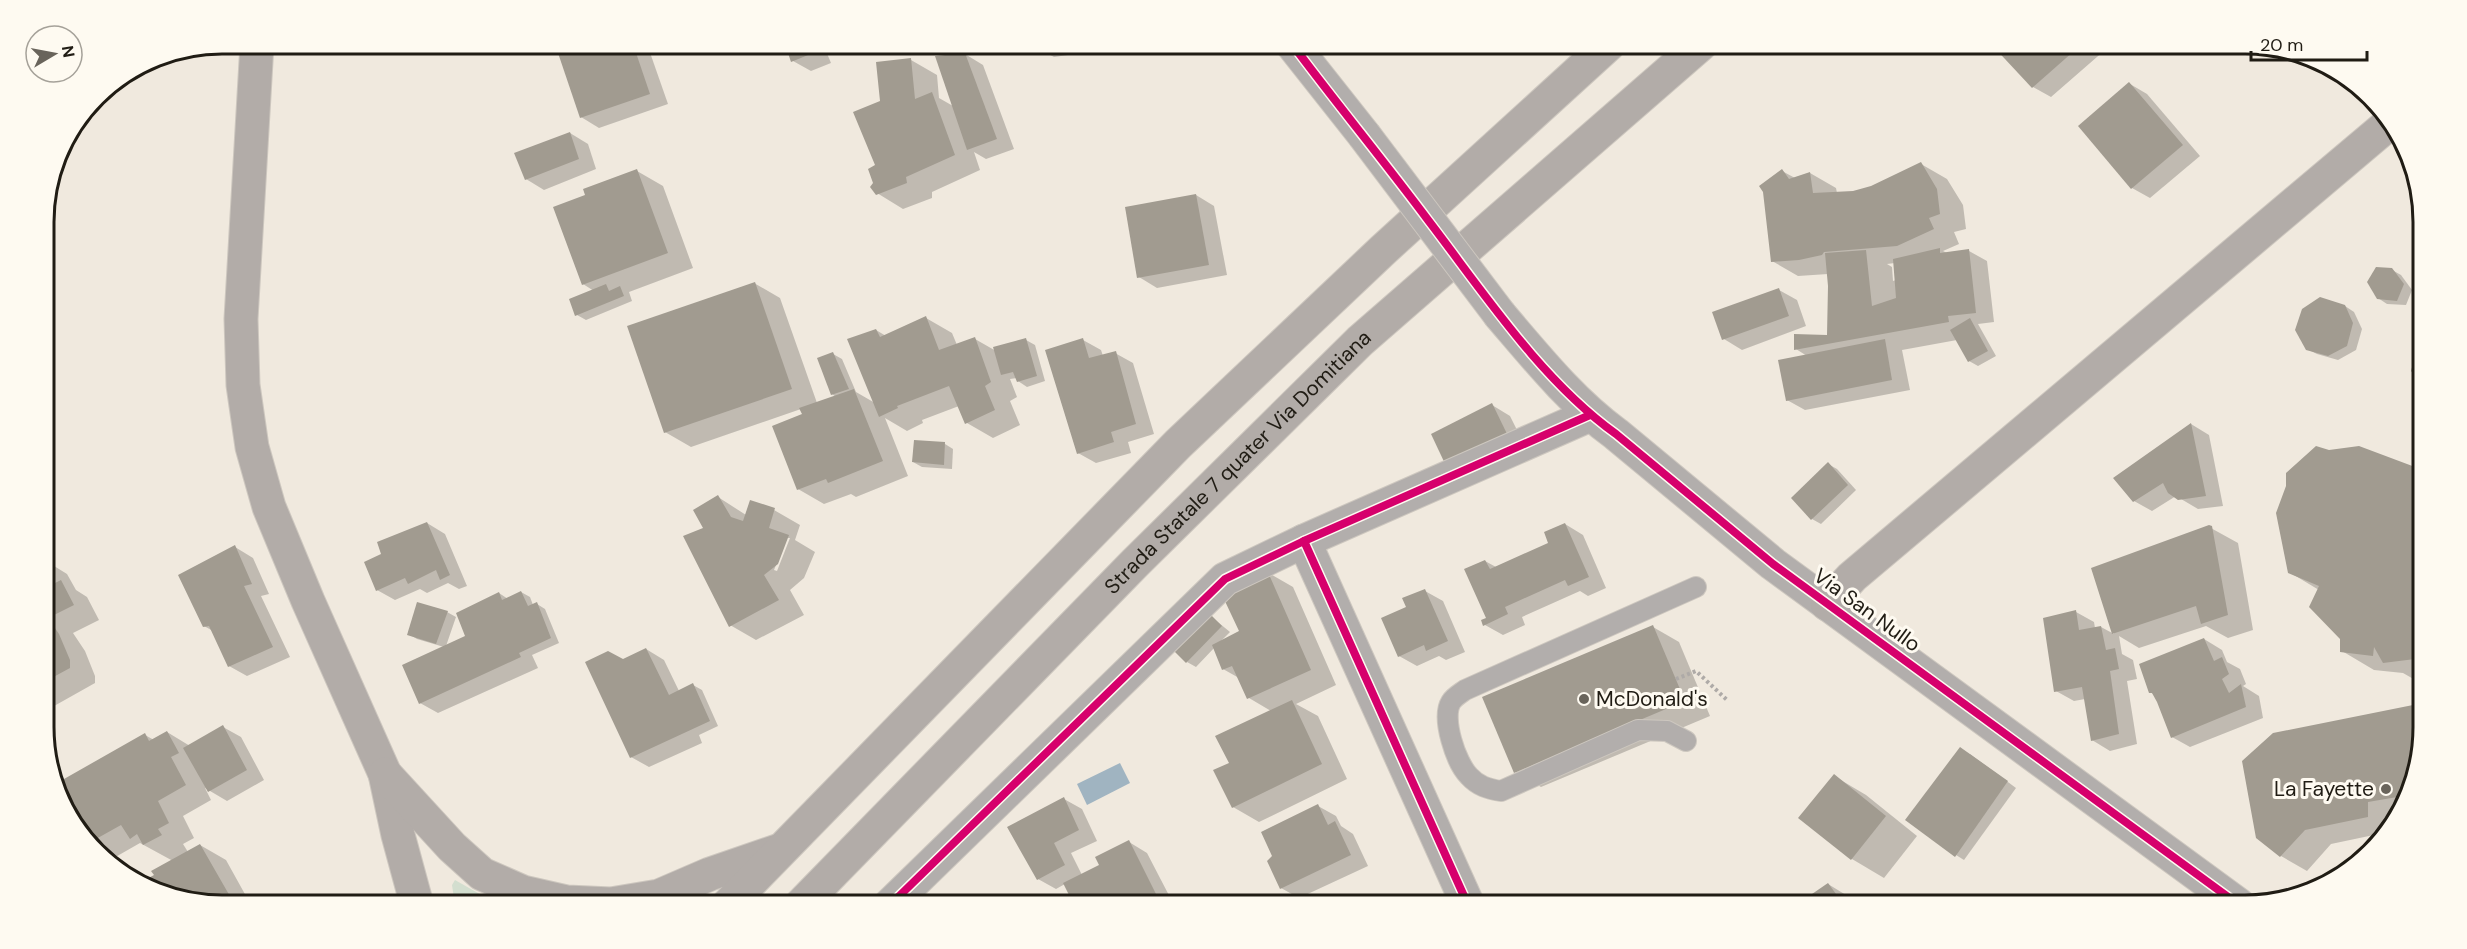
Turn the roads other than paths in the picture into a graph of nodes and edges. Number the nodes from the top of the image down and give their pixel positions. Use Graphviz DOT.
graph roads {
  1 [pos="256,54"];
  2 [pos="1300,54"];
  3 [pos="1598,54"];
  4 [pos="1690,54"];
  5 [pos="2384,128"];
  6 [pos="1590,415"];
  7 [pos="1304,541"];
  8 [pos="1696,587"];
  9 [pos="1827,604"];
  10 [pos="1686,741"];
  11 [pos="385,774"];
  12 [pos="784,848"];
  13 [pos="414,895"];
  14 [pos="536,895"];
  15 [pos="662,895"];
  16 [pos="738,895"];
  17 [pos="811,895"];
  18 [pos="900,895"];
  19 [pos="1463,895"];
  20 [pos="2225,895"];
  1 -- 11 [label="highway"];
  2 -- 6 [label="street, Via San Nullo, bridge"];
  3 -- 12 [label="highway"];
  4 -- 17 [label="highway, Strada Statale 7 quater Via Domitiana"];
  5 -- 9 [label="highway"];
  6 -- 7 [label="street"];
  6 -- 9 [label="street, Via San Nullo"];
  7 -- 18 [label="street"];
  7 -- 19 [label="street"];
  8 -- 10 [label="lane"];
  9 -- 20 [label="street, Via San Nullo"];
  11 -- 13 [label="highway"];
  11 -- 14 [label="highway"];
  12 -- 15 [label="highway"];
  12 -- 16 [label="highway"];
}
